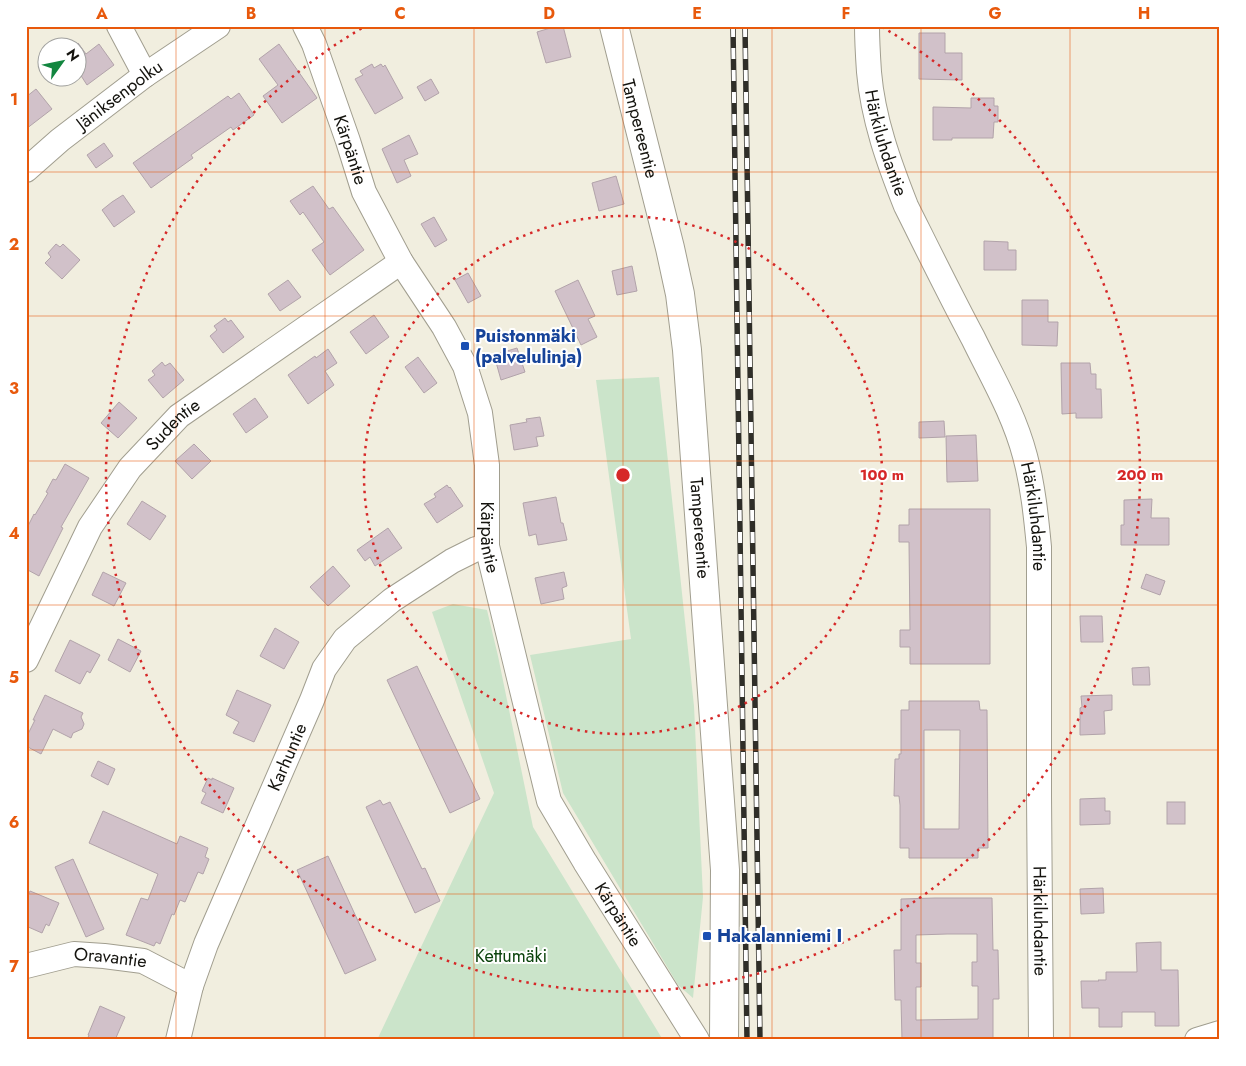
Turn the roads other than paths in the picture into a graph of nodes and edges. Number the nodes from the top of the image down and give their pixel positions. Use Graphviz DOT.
graph roads {
  1 [pos="119,26"];
  2 [pos="218,26"];
  3 [pos="305,26"];
  4 [pos="614,26"];
  5 [pos="867,26"];
  6 [pos="145,75"];
  7 [pos="26,170"];
  8 [pos="401,262"];
  9 [pos="486,546"];
  10 [pos="26,660"];
  11 [pos="26,966"];
  12 [pos="191,986"];
  13 [pos="1220,1033"];
  14 [pos="178,1040"];
  15 [pos="696,1040"];
  16 [pos="724,1040"];
  17 [pos="1041,1040"];
  18 [pos="1197,1040"];
  1 -- 6 [label="street"];
  2 -- 6 [label="street, Jäniksenpolku"];
  3 -- 8 [label="street, Kärpäntie"];
  4 -- 16 [label="main road, Tampereentie"];
  5 -- 17 [label="street, Härkiluhdantie"];
  6 -- 7 [label="street, Jäniksenpolku"];
  8 -- 9 [label="street, Kärpäntie"];
  8 -- 10 [label="street, Sudentie"];
  9 -- 12 [label="street, Karhuntie"];
  9 -- 15 [label="street, Kärpäntie"];
  11 -- 12 [label="street, Oravantie"];
  12 -- 14 [label="street, Karhuntie"];
  13 -- 18 [label="street"];
}
